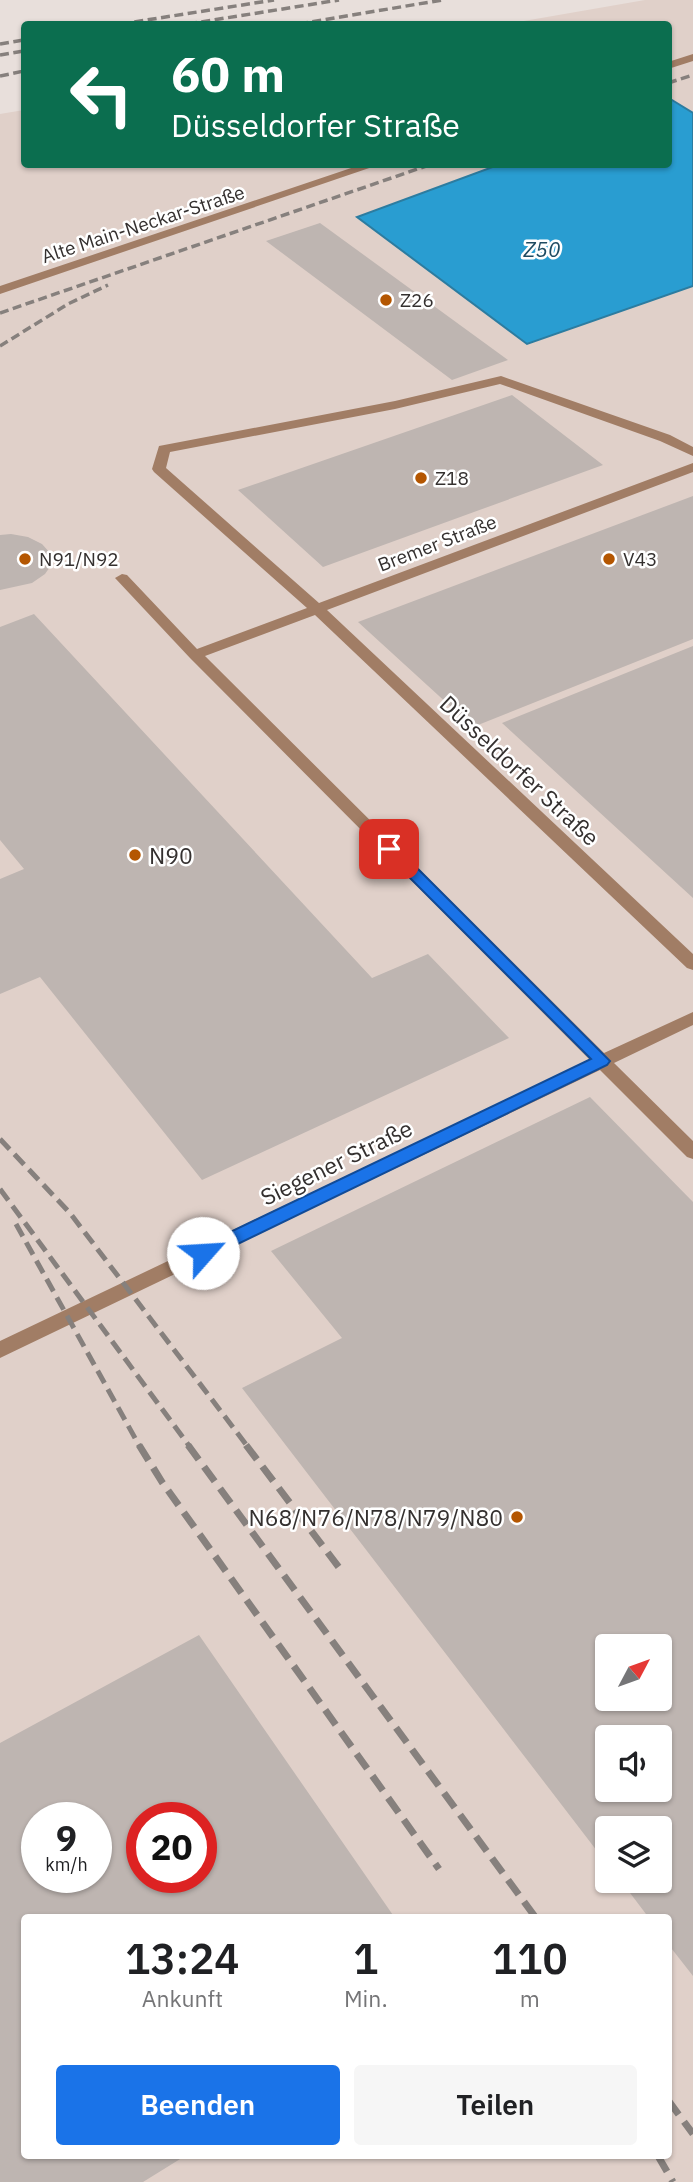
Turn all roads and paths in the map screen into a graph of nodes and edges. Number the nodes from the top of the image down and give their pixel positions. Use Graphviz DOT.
graph roads {
  1 [pos="693,57"];
  2 [pos="672,65"];
  3 [pos="364,168"];
  4 [pos="0,290"];
  5 [pos="693,452"];
  6 [pos="693,467"];
  7 [pos="122,578"];
  8 [pos="317,609"];
  9 [pos="195,655"];
  10 [pos="693,964"];
  11 [pos="693,1018"];
  12 [pos="602,1061"];
  13 [pos="693,1152"];
  14 [pos="0,1350"];
  1 -- 2 [label="lane"];
  3 -- 4 [label="lane, Alte Main-Neckar-Straße"];
  5 -- 8 [label="lane, Düsseldorfer Straße"];
  6 -- 8 [label="lane, Bremer Straße"];
  7 -- 9 [label="lane"];
  8 -- 9 [label="lane, Bremer Straße"];
  8 -- 10 [label="lane, Düsseldorfer Straße"];
  9 -- 12 [label="lane"];
  11 -- 12 [label="lane, Siegener Straße"];
  12 -- 13 [label="lane"];
  12 -- 14 [label="lane, Siegener Straße"];
}
